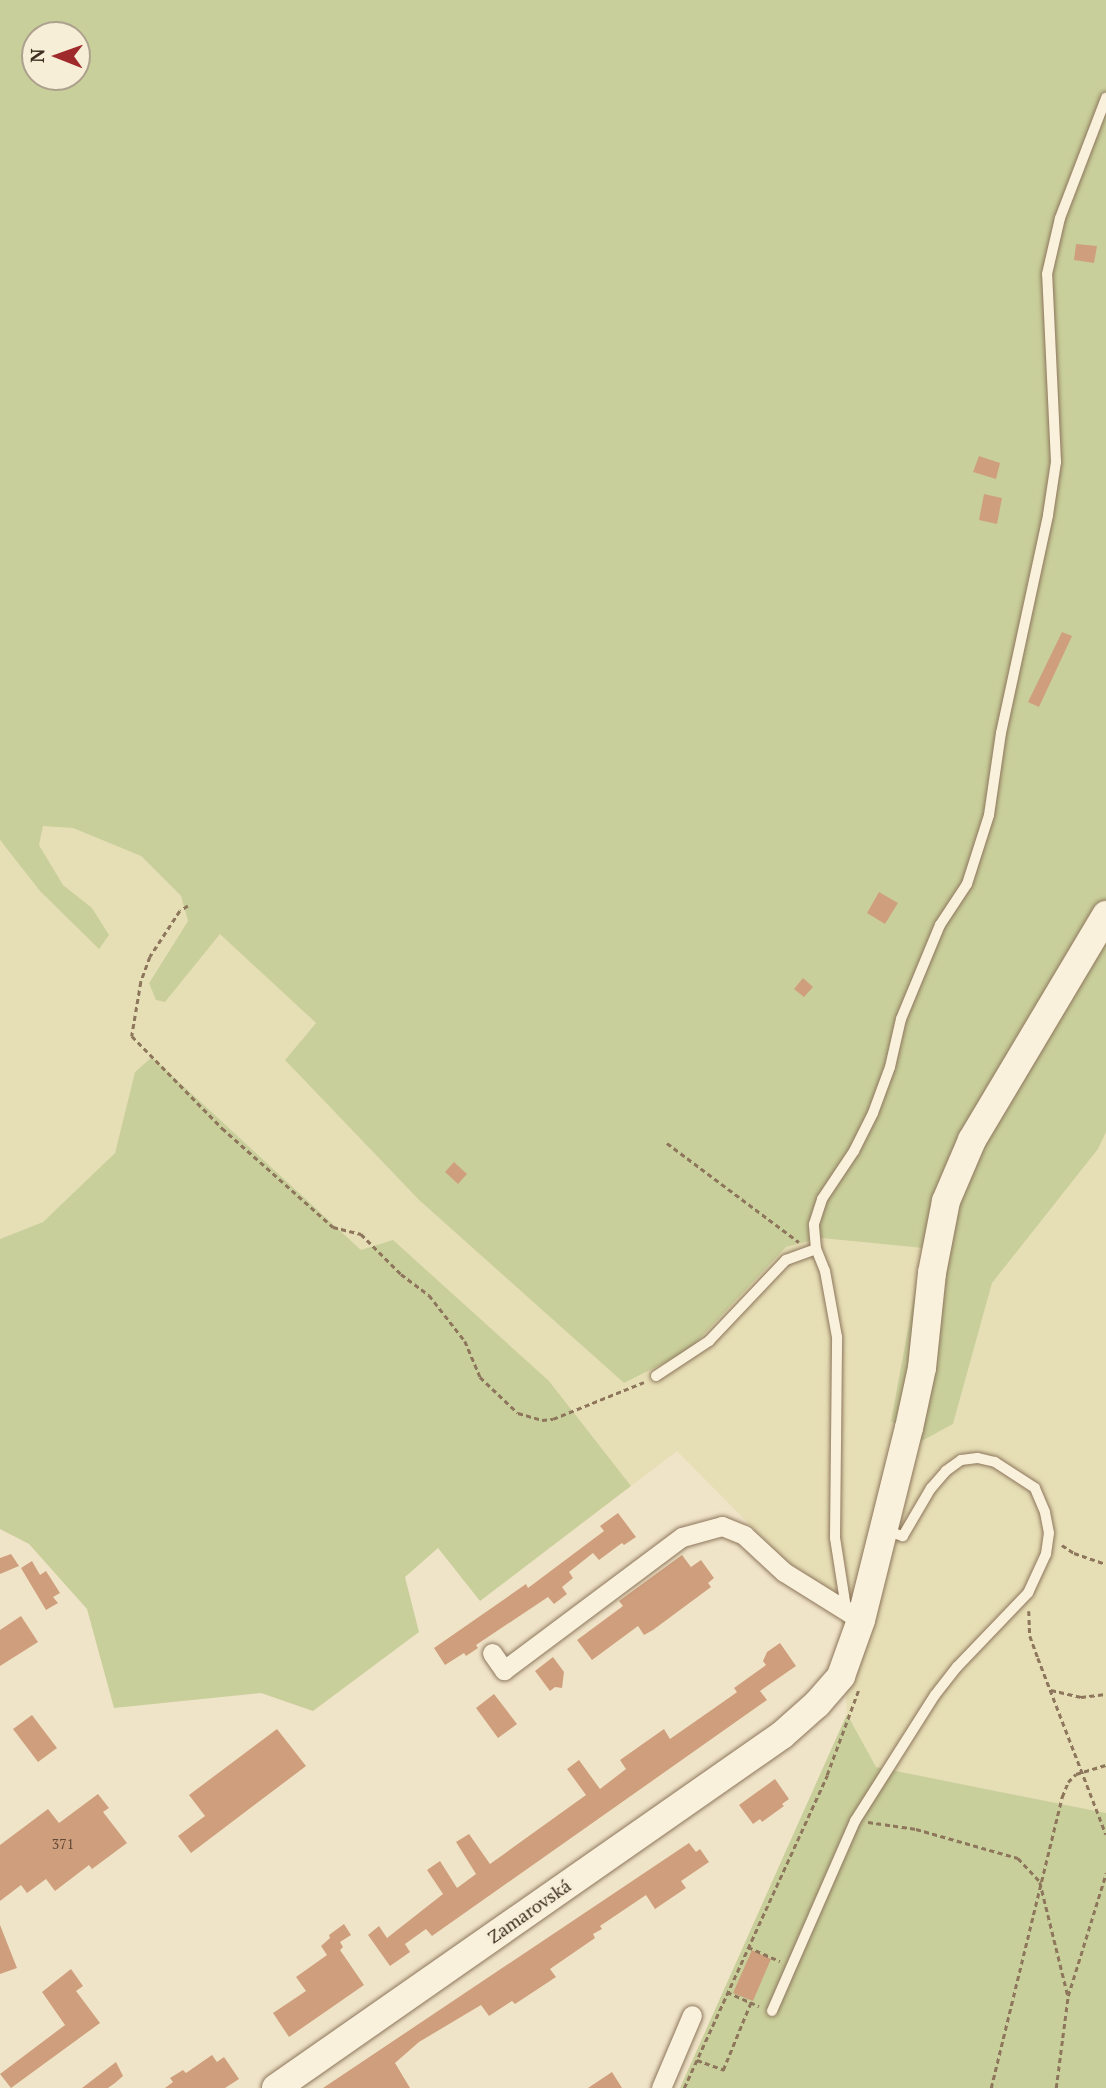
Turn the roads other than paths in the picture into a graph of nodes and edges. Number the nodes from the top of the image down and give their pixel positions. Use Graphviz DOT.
graph roads {
  1 [pos="1106,98"];
  2 [pos="1106,915"];
  3 [pos="816,1249"];
  4 [pos="656,1376"];
  5 [pos="884,1531"];
  6 [pos="854,1616"];
  7 [pos="492,1653"];
  8 [pos="772,2011"];
  9 [pos="691,2015"];
  10 [pos="275,2088"];
  11 [pos="661,2088"];
  1 -- 3 [label="lane"];
  2 -- 5 [label="main road, Zamarovská"];
  3 -- 4 [label="lane"];
  3 -- 6 [label="lane"];
  5 -- 6 [label="main road, Zamarovská"];
  5 -- 8 [label="lane"];
  6 -- 7 [label="street"];
  6 -- 10 [label="main road, Zamarovská"];
  9 -- 11 [label="street"];
}
